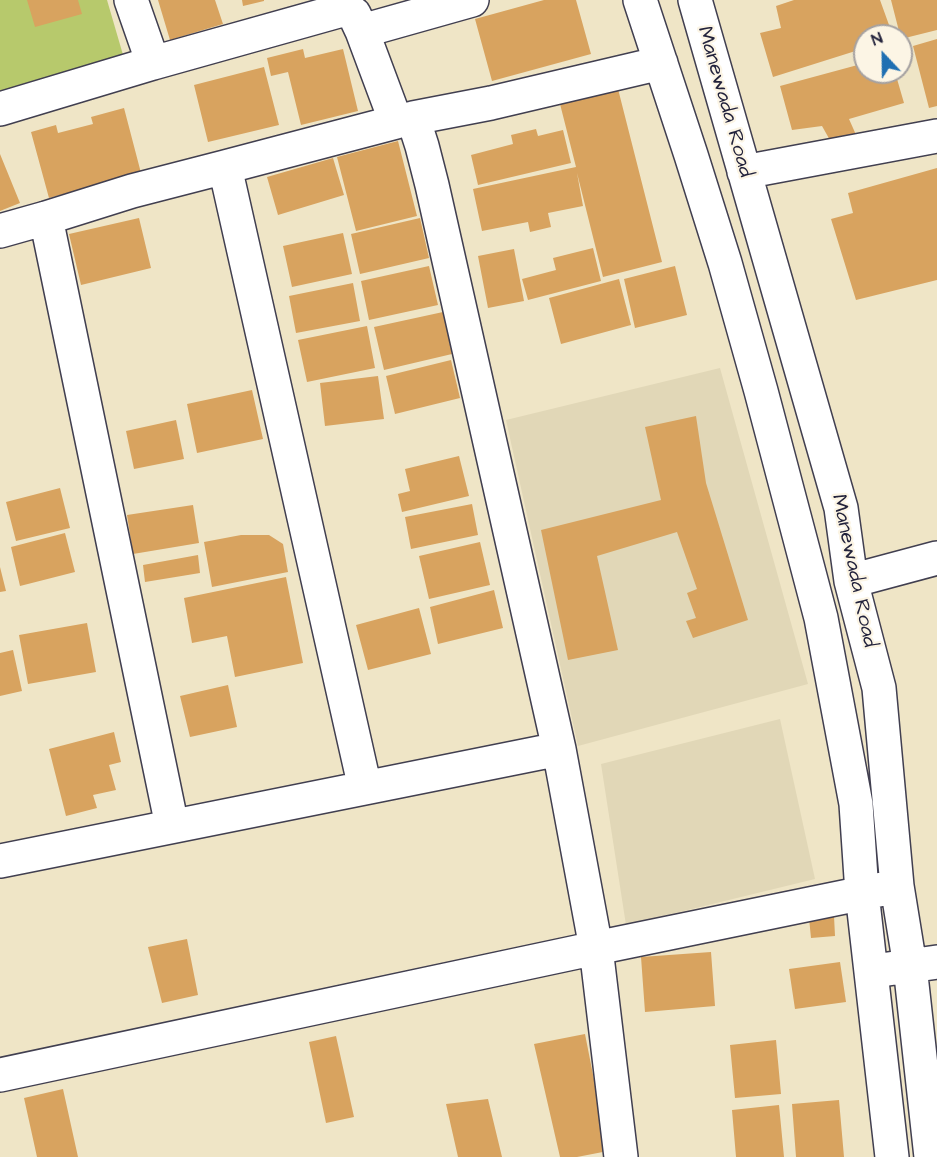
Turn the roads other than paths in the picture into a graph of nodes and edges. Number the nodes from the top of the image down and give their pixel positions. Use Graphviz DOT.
graph roads {
  1 [pos="131,0"];
  2 [pos="472,0"];
  3 [pos="640,0"];
  4 [pos="695,0"];
  5 [pos="362,31"];
  6 [pos="153,63"];
  7 [pos="661,63"];
  8 [pos="0,109"];
  9 [pos="405,120"];
  10 [pos="937,136"];
  11 [pos="225,167"];
  12 [pos="744,172"];
  13 [pos="46,218"];
  14 [pos="0,231"];
  15 [pos="937,558"];
  16 [pos="851,580"];
  17 [pos="559,749"];
  18 [pos="364,788"];
  19 [pos="172,826"];
  20 [pos="0,861"];
  21 [pos="897,886"];
  22 [pos="862,893"];
  23 [pos="596,948"];
  24 [pos="924,964"];
  25 [pos="872,971"];
  26 [pos="0,1075"];
  27 [pos="621,1157"];
  28 [pos="892,1157"];
  29 [pos="931,1157"];
  1 -- 6 [label="street"];
  2 -- 5 [label="street"];
  3 -- 7 [label="street"];
  4 -- 12 [label="street, Manewada Road"];
  5 -- 6 [label="street"];
  5 -- 9 [label="street"];
  6 -- 8 [label="street"];
  7 -- 9 [label="street"];
  7 -- 22 [label="street"];
  9 -- 11 [label="street"];
  9 -- 17 [label="street"];
  10 -- 12 [label="street"];
  11 -- 13 [label="street"];
  11 -- 18 [label="street"];
  12 -- 16 [label="street, Manewada Road"];
  13 -- 14 [label="street"];
  13 -- 19 [label="street"];
  15 -- 16 [label="street"];
  16 -- 21 [label="street, Manewada Road"];
  17 -- 18 [label="street"];
  17 -- 23 [label="street"];
  18 -- 19 [label="street"];
  19 -- 20 [label="street"];
  21 -- 22 [label="street"];
  21 -- 24 [label="street, Manewada Road"];
  22 -- 23 [label="street"];
  22 -- 25 [label="street"];
  23 -- 26 [label="street"];
  23 -- 27 [label="street"];
  24 -- 25 [label="street"];
  24 -- 29 [label="street, Manewada Road"];
  25 -- 28 [label="street"];
}
